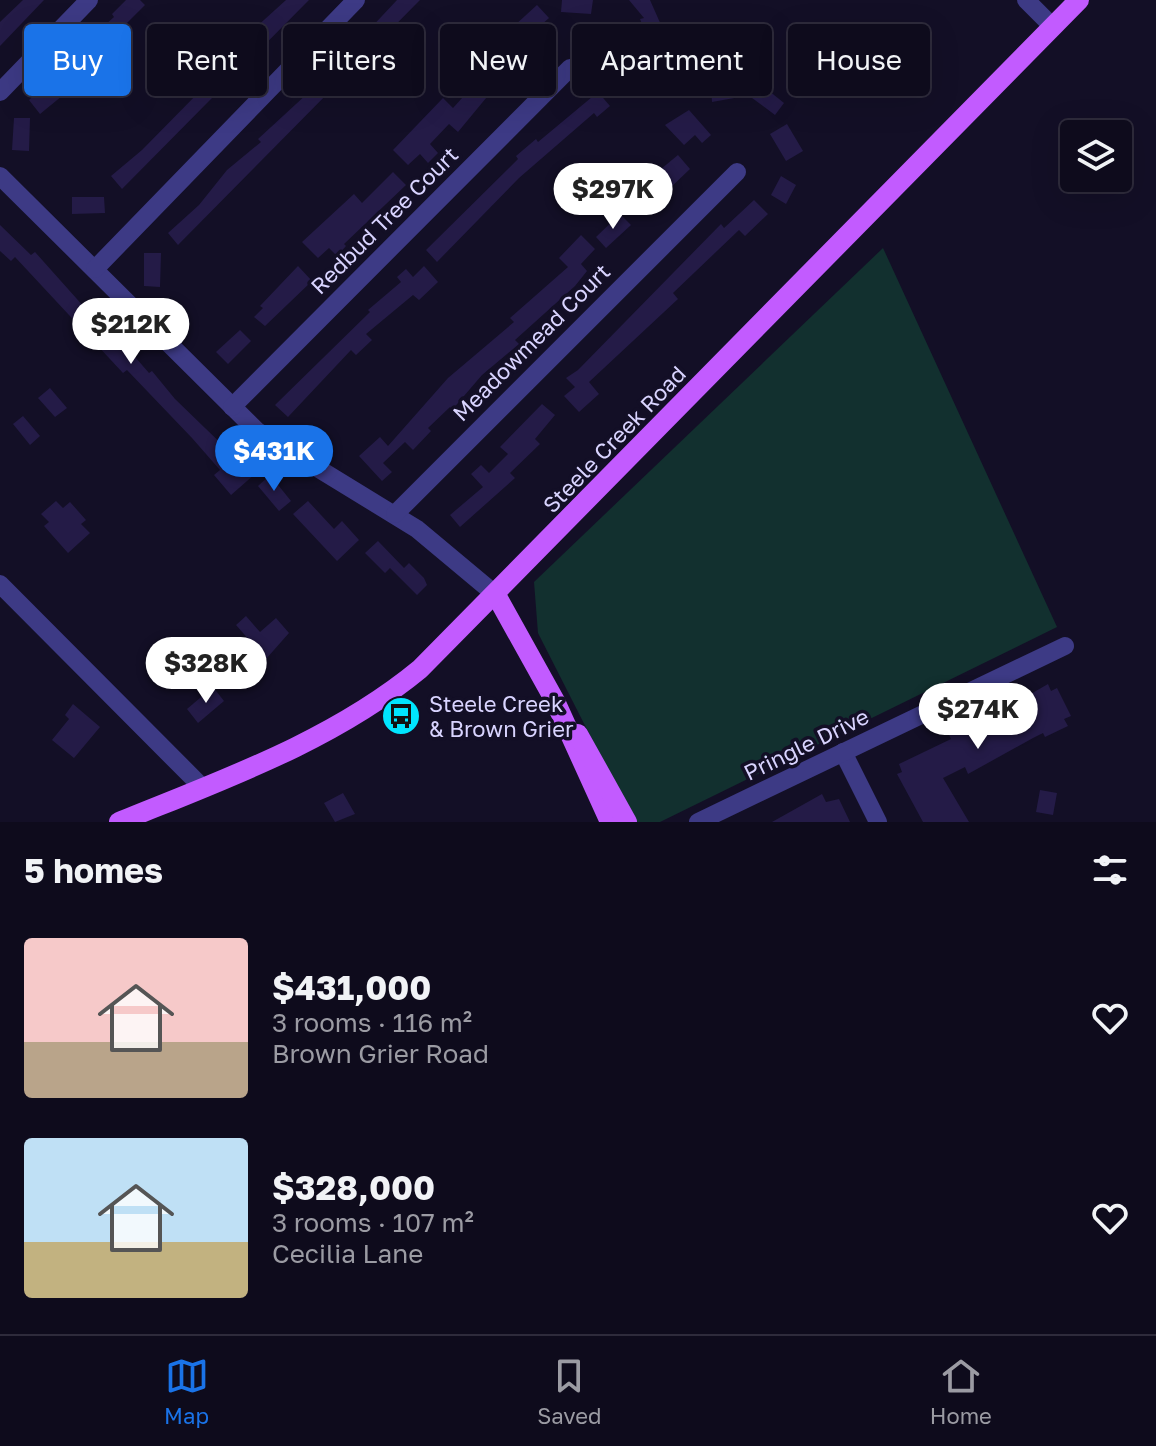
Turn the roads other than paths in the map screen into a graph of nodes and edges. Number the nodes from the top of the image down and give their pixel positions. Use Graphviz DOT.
graph roads {
  1 [pos="89,0"];
  2 [pos="356,0"];
  3 [pos="1026,0"];
  4 [pos="1079,0"];
  5 [pos="1053,27"];
  6 [pos="570,68"];
  7 [pos="0,92"];
  8 [pos="737,172"];
  9 [pos="0,176"];
  10 [pos="95,269"];
  11 [pos="232,407"];
  12 [pos="395,514"];
  13 [pos="0,584"];
  14 [pos="496,595"];
  15 [pos="1065,646"];
  16 [pos="555,701"];
  17 [pos="843,752"];
  18 [pos="203,788"];
  19 [pos="119,822"];
  20 [pos="610,822"];
  21 [pos="627,822"];
  22 [pos="698,822"];
  23 [pos="878,822"];
  1 -- 7 [label="street"];
  2 -- 10 [label="street"];
  3 -- 5 [label="street"];
  4 -- 5 [label="main road, Steele Creek Road"];
  5 -- 14 [label="main road, Steele Creek Road"];
  6 -- 11 [label="street, Redbud Tree Court"];
  8 -- 12 [label="street, Meadowmead Court"];
  9 -- 10 [label="street"];
  10 -- 11 [label="street"];
  11 -- 12 [label="street"];
  12 -- 14 [label="street"];
  13 -- 18 [label="street"];
  14 -- 16 [label="main road"];
  14 -- 18 [label="main road, Steele Creek Road"];
  15 -- 17 [label="street, Pringle Drive"];
  16 -- 20 [label="main road"];
  16 -- 21 [label="main road"];
  17 -- 22 [label="street, Pringle Drive"];
  17 -- 23 [label="street"];
  18 -- 19 [label="main road, Steele Creek Road"];
}
